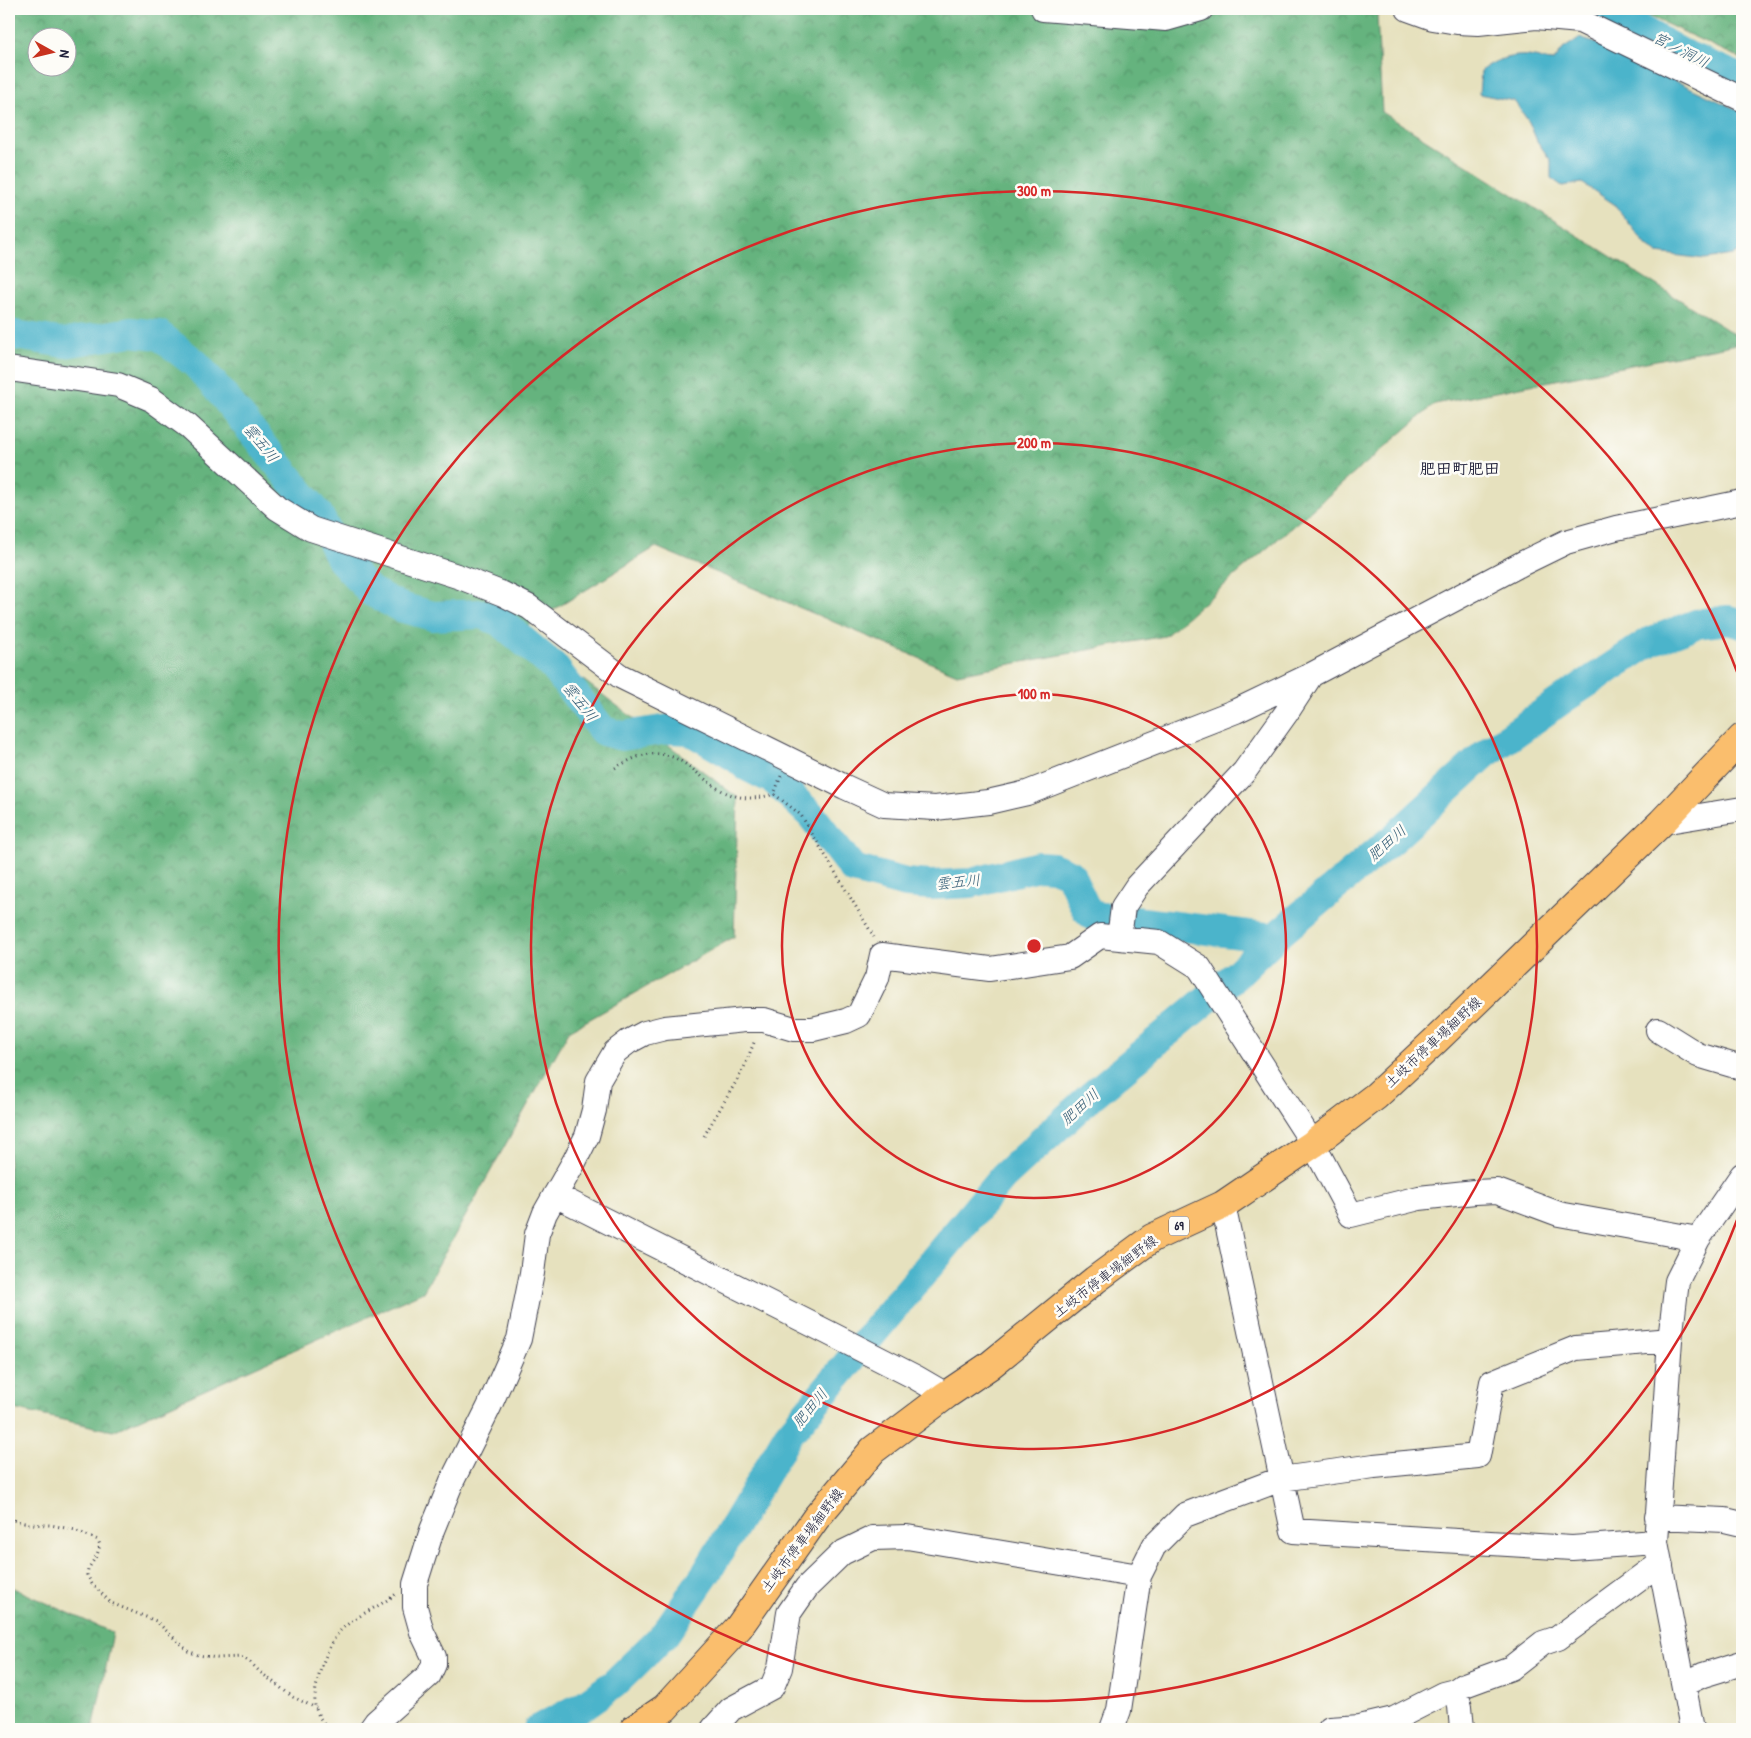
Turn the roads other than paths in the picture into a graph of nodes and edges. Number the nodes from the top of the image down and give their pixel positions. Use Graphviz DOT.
graph roads {
  1 [pos="1043,9"];
  2 [pos="1201,9"];
  3 [pos="1408,9"];
  4 [pos="1742,99"];
  5 [pos="9,369"];
  6 [pos="1742,502"];
  7 [pos="1311,674"];
  8 [pos="1742,738"];
  9 [pos="1742,809"];
  10 [pos="1662,822"];
  11 [pos="1119,935"];
  12 [pos="1658,1030"];
  13 [pos="1742,1068"];
  14 [pos="1313,1144"];
  15 [pos="1742,1175"];
  16 [pos="555,1195"];
  17 [pos="1223,1205"];
  18 [pos="1698,1238"];
  19 [pos="1670,1340"];
  20 [pos="946,1395"];
  21 [pos="1280,1479"];
  22 [pos="1657,1517"];
  23 [pos="1742,1524"];
  24 [pos="1656,1542"];
  25 [pos="1661,1566"];
  26 [pos="1139,1576"];
  27 [pos="1742,1663"];
  28 [pos="1684,1684"];
  29 [pos="1455,1691"];
  30 [pos="1117,1728"];
  31 [pos="1360,1728"];
  32 [pos="371,1729"];
  33 [pos="634,1729"];
  34 [pos="713,1729"];
  35 [pos="1330,1729"];
  36 [pos="1462,1729"];
  37 [pos="1692,1729"];
  1 -- 2 [label="street"];
  3 -- 4 [label="street"];
  5 -- 7 [label="street"];
  6 -- 7 [label="street"];
  7 -- 11 [label="street"];
  8 -- 10 [label="main road, 土岐市停車場細野線 / 69"];
  9 -- 10 [label="street"];
  10 -- 14 [label="main road, 土岐市停車場細野線 / 69"];
  11 -- 14 [label="street"];
  11 -- 16 [label="street"];
  12 -- 13 [label="street"];
  14 -- 17 [label="main road, 土岐市停車場細野線 / 69"];
  14 -- 18 [label="street"];
  15 -- 18 [label="street"];
  16 -- 20 [label="street"];
  16 -- 32 [label="street"];
  17 -- 20 [label="main road, 土岐市停車場細野線 / 69"];
  17 -- 21 [label="street"];
  18 -- 19 [label="street"];
  19 -- 21 [label="street"];
  19 -- 22 [label="street"];
  20 -- 33 [label="main road, 土岐市停車場細野線 / 69"];
  21 -- 24 [label="street"];
  21 -- 26 [label="street"];
  22 -- 23 [label="street"];
  22 -- 24 [label="street"];
  24 -- 25 [label="street"];
  25 -- 28 [label="street"];
  25 -- 29 [label="street"];
  26 -- 30 [label="street"];
  26 -- 34 [label="street"];
  27 -- 28 [label="street"];
  28 -- 37 [label="street"];
  29 -- 31 [label="street"];
  29 -- 36 [label="street"];
  31 -- 35 [label="street"];
}
